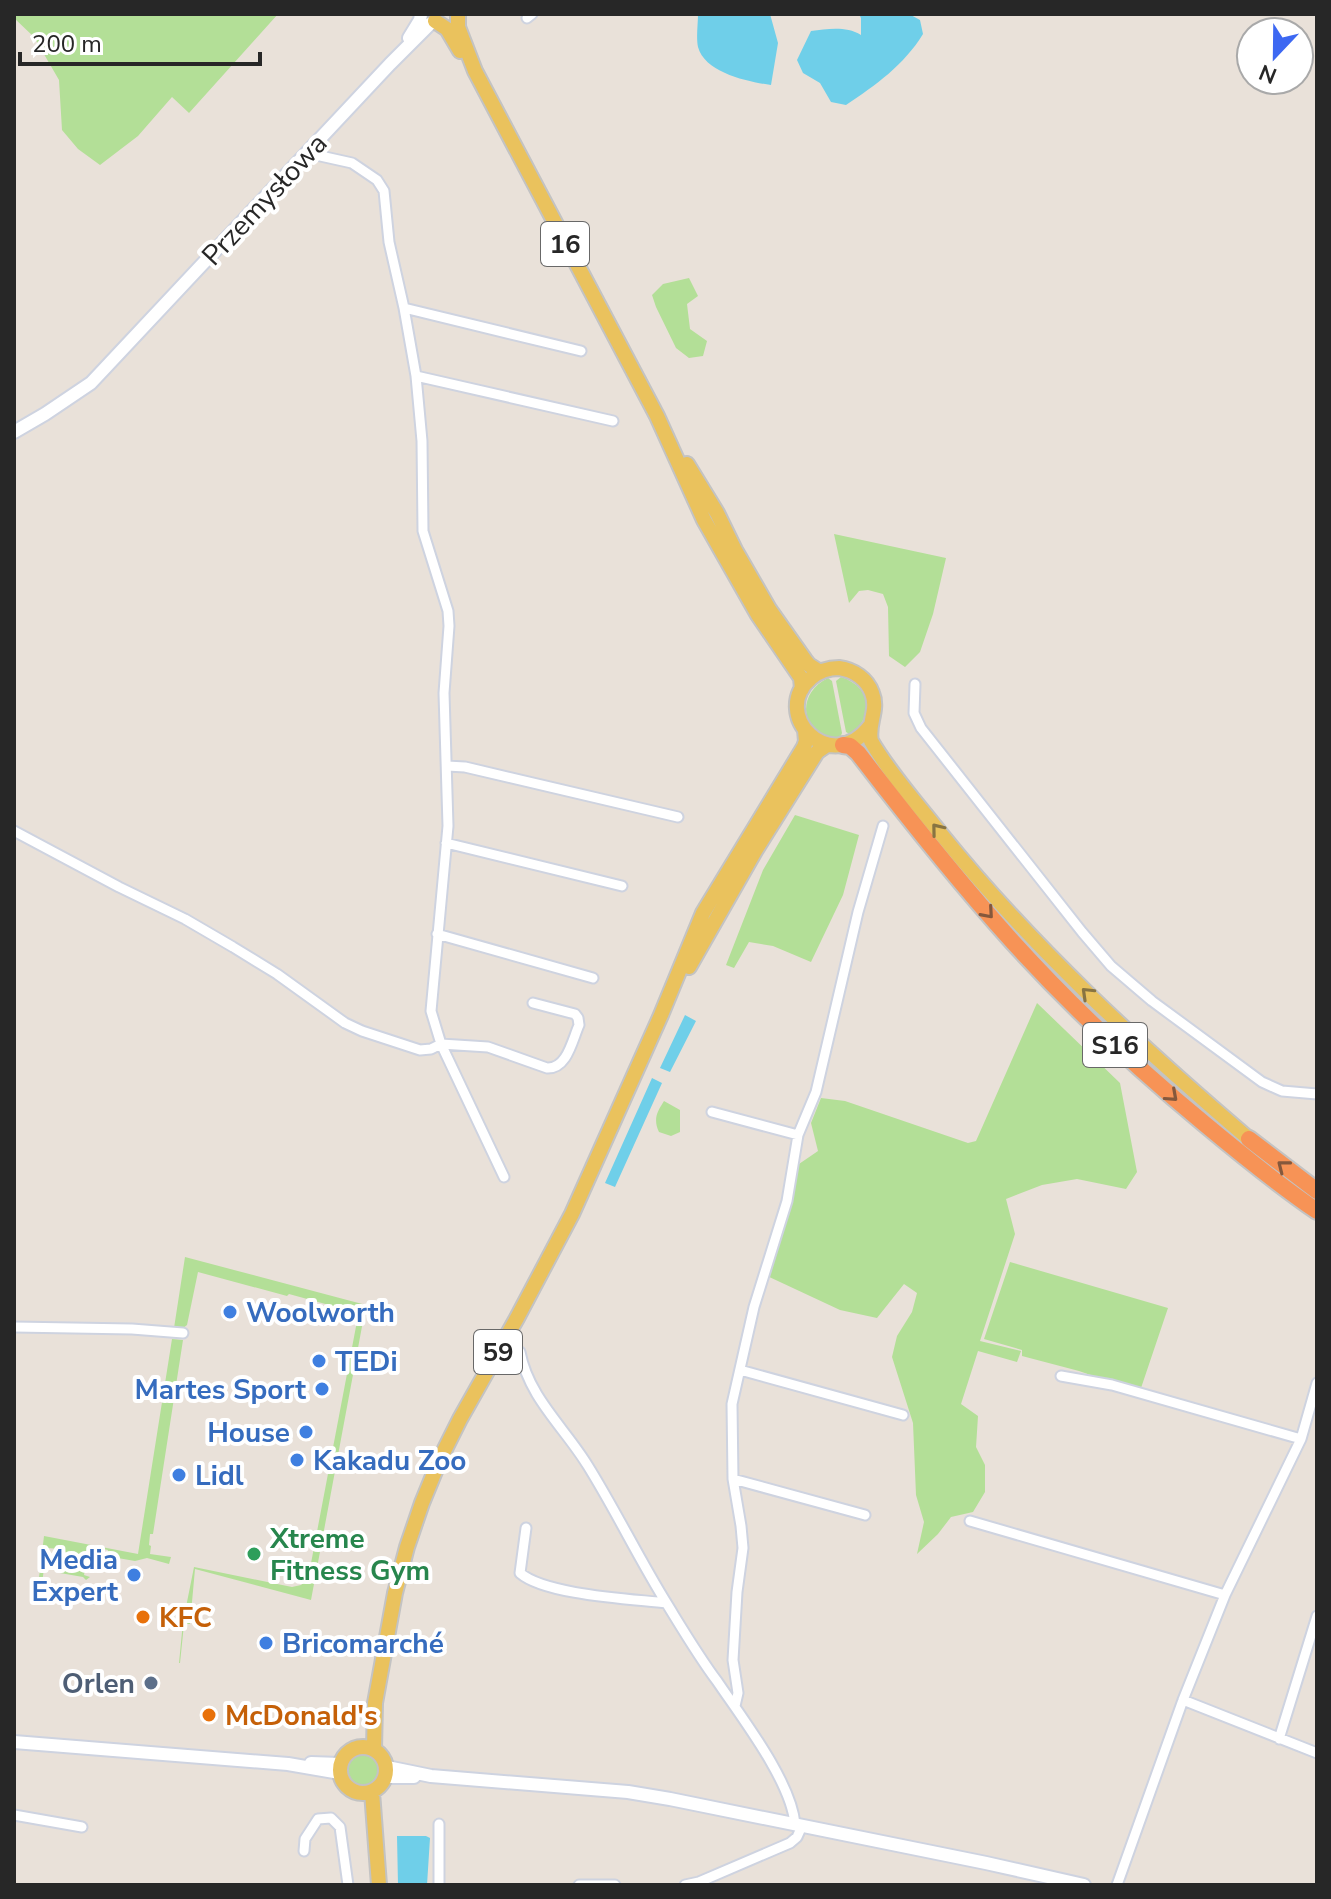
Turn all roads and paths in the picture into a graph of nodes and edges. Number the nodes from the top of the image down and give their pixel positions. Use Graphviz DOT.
graph roads {
  1 [pos="458,14"];
  2 [pos="427,16"];
  3 [pos="475,71"];
  4 [pos="307,153"];
  5 [pos="404,308"];
  6 [pos="581,351"];
  7 [pos="416,376"];
  8 [pos="657,416"];
  9 [pos="613,421"];
  10 [pos="14,432"];
  11 [pos="820,672"];
  12 [pos="915,684"];
  13 [pos="802,689"];
  14 [pos="870,726"];
  15 [pos="805,730"];
  16 [pos="835,745"];
  17 [pos="447,766"];
  18 [pos="678,817"];
  19 [pos="883,826"];
  20 [pos="14,831"];
  21 [pos="446,843"];
  22 [pos="622,886"];
  23 [pos="437,934"];
  24 [pos="593,978"];
  25 [pos="533,1003"];
  26 [pos="661,1015"];
  27 [pos="441,1044"];
  28 [pos="1317,1094"];
  29 [pos="712,1112"];
  30 [pos="798,1135"];
  31 [pos="1249,1139"];
  32 [pos="504,1177"];
  33 [pos="1317,1191"];
  34 [pos="1317,1211"];
  35 [pos="14,1327"];
  36 [pos="183,1333"];
  37 [pos="520,1352"];
  38 [pos="740,1370"];
  39 [pos="1061,1376"];
  40 [pos="1317,1383"];
  41 [pos="903,1415"];
  42 [pos="1301,1439"];
  43 [pos="733,1479"];
  44 [pos="865,1515"];
  45 [pos="970,1521"];
  46 [pos="526,1528"];
  47 [pos="1225,1595"];
  48 [pos="666,1603"];
  49 [pos="1317,1616"];
  50 [pos="1183,1700"];
  51 [pos="735,1706"];
  52 [pos="1279,1739"];
  53 [pos="14,1742"];
  54 [pos="368,1748"];
  55 [pos="1317,1753"];
  56 [pos="340,1769"];
  57 [pos="386,1772"];
  58 [pos="366,1792"];
  59 [pos="14,1815"];
  60 [pos="439,1824"];
  61 [pos="799,1825"];
  62 [pos="82,1827"];
  63 [pos="304,1851"];
  64 [pos="348,1885"];
  65 [pos="371,1885"];
  66 [pos="379,1885"];
  67 [pos="439,1885"];
  68 [pos="579,1885"];
  69 [pos="615,1885"];
  70 [pos="685,1885"];
  71 [pos="1084,1885"];
  72 [pos="1117,1885"];
  1 -- 2 [label="main road, 16"];
  1 -- 3 [label="main road, 16"];
  2 -- 3 [label="main road, 16"];
  2 -- 4 [label="street, Przemysłowa"];
  3 -- 8 [label="main road, 16"];
  4 -- 5 [label="street"];
  4 -- 10 [label="street, Przemysłowa"];
  5 -- 6 [label="street"];
  5 -- 7 [label="street"];
  7 -- 9 [label="street"];
  7 -- 17 [label="street"];
  8 -- 11 [label="main road, 16"];
  8 -- 13 [label="main road, 16"];
  11 -- 13 [label="main road"];
  11 -- 14 [label="main road"];
  12 -- 28 [label="street"];
  13 -- 15 [label="main road, 16"];
  14 -- 16 [label="main road"];
  31 -- 14 [label="main road, S16, one-way"];
  15 -- 16 [label="main road"];
  15 -- 26 [label="main road, 59"];
  16 -- 26 [label="main road, 59"];
  16 -- 34 [label="highway, S16, one-way"];
  17 -- 18 [label="street"];
  17 -- 21 [label="street"];
  19 -- 30 [label="street"];
  20 -- 27 [label="street"];
  21 -- 22 [label="street"];
  21 -- 23 [label="street"];
  23 -- 24 [label="street"];
  23 -- 27 [label="street"];
  25 -- 27 [label="street"];
  26 -- 54 [label="main road, 59"];
  27 -- 32 [label="street"];
  29 -- 30 [label="street"];
  30 -- 38 [label="street"];
  33 -- 31 [label="highway, S16, one-way"];
  35 -- 36 [label="street"];
  37 -- 48 [label="street"];
  38 -- 41 [label="street"];
  38 -- 43 [label="street"];
  39 -- 42 [label="street"];
  40 -- 42 [label="street"];
  42 -- 47 [label="street"];
  43 -- 44 [label="street"];
  43 -- 51 [label="street"];
  45 -- 47 [label="street"];
  46 -- 48 [label="street"];
  47 -- 50 [label="street"];
  48 -- 51 [label="street"];
  49 -- 52 [label="street"];
  50 -- 52 [label="street"];
  50 -- 72 [label="street"];
  51 -- 61 [label="street"];
  52 -- 55 [label="street"];
  53 -- 56 [label="street"];
  54 -- 56 [label="main road"];
  54 -- 57 [label="main road"];
  56 -- 58 [label="main road"];
  57 -- 58 [label="main road"];
  57 -- 61 [label="street"];
  58 -- 65 [label="main road"];
  58 -- 66 [label="main road"];
  59 -- 62 [label="street"];
  60 -- 67 [label="street"];
  61 -- 70 [label="street"];
  61 -- 71 [label="street"];
  63 -- 64 [label="street"];
  68 -- 69 [label="street"];
}
